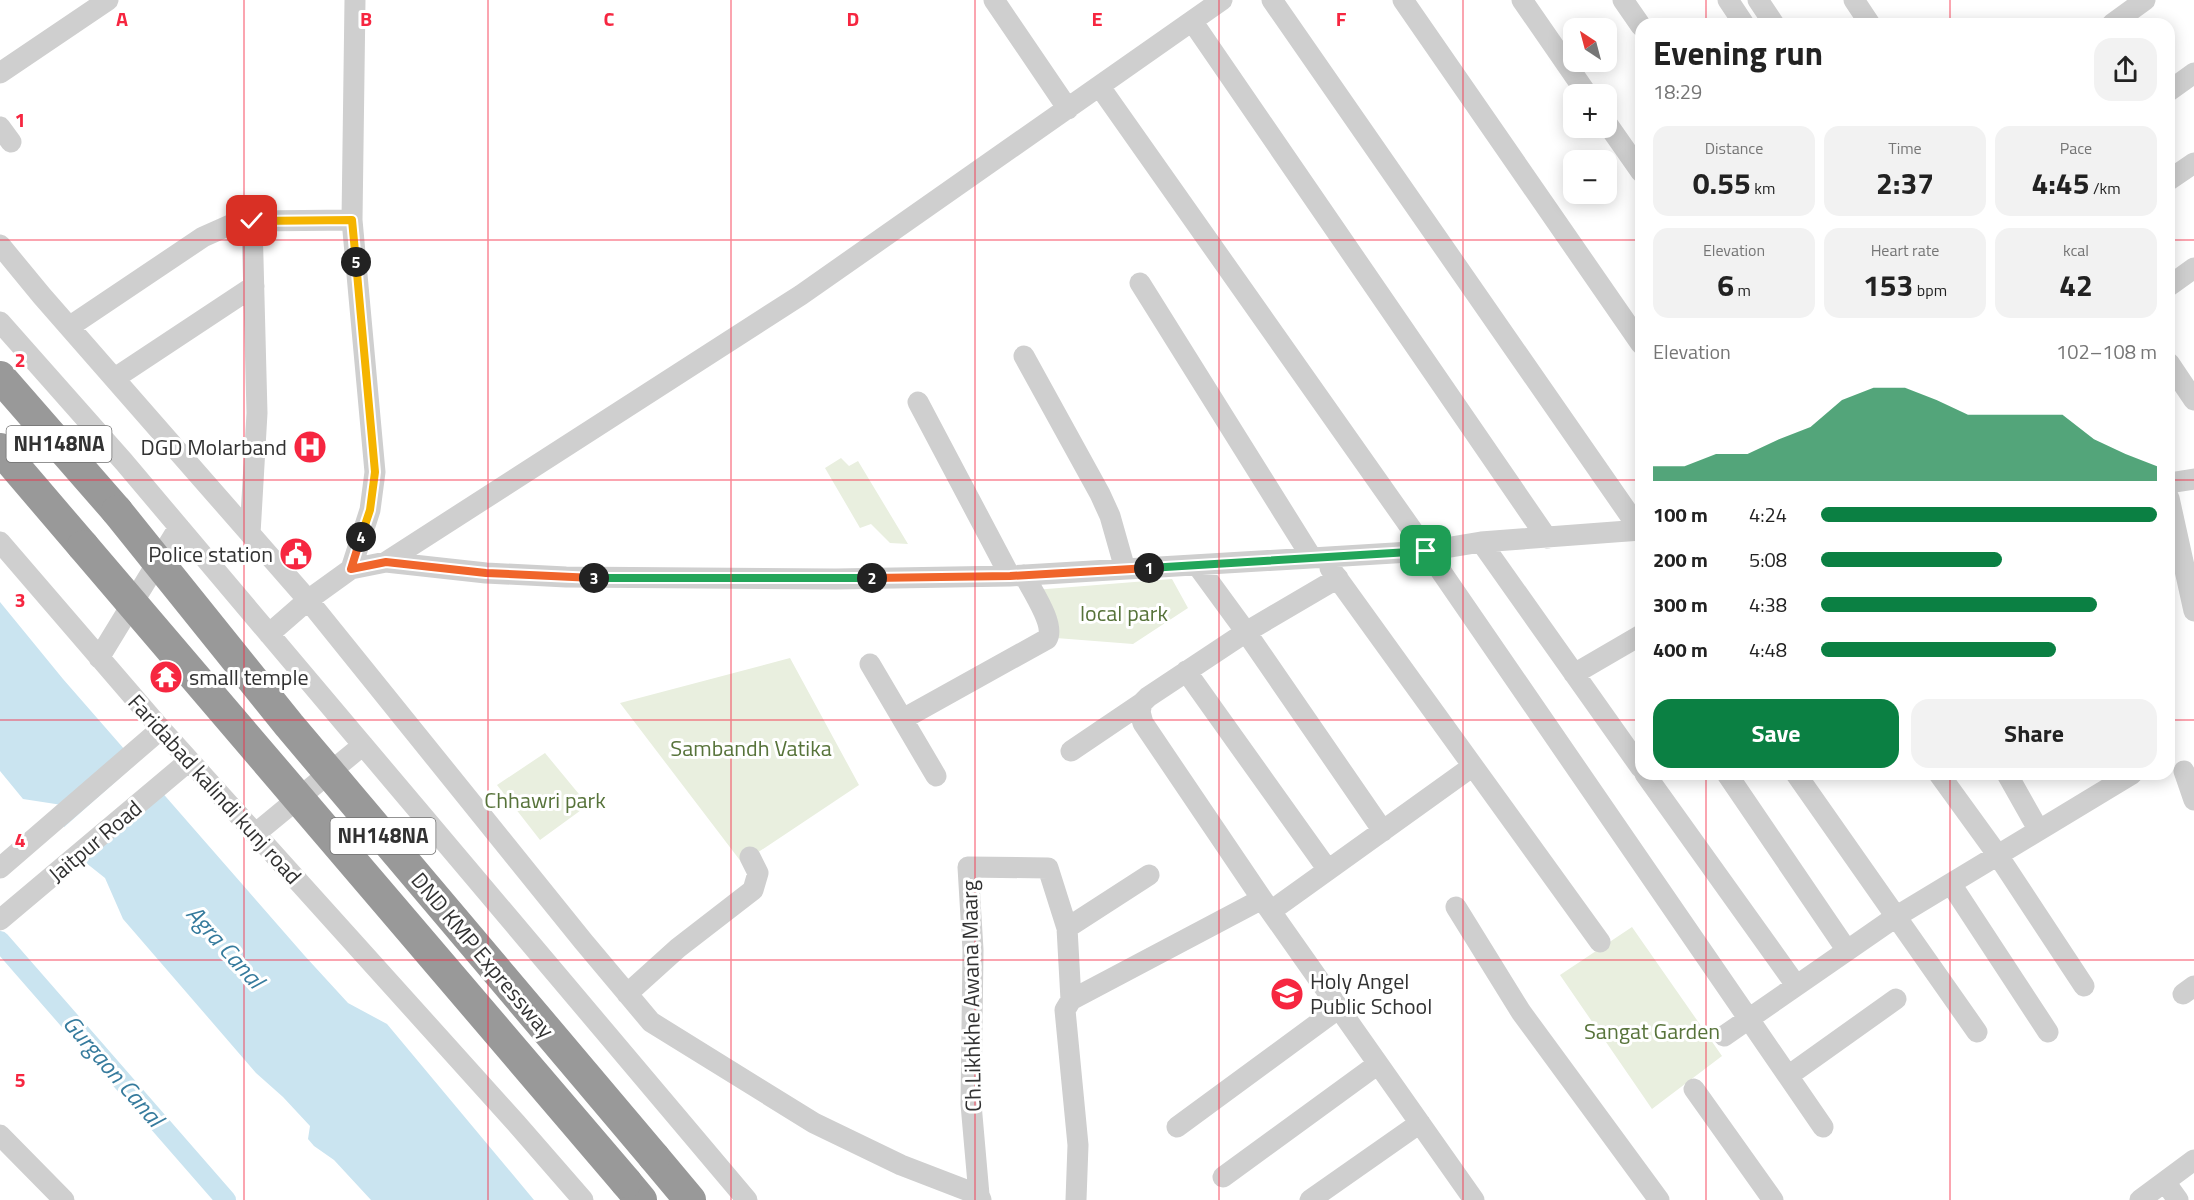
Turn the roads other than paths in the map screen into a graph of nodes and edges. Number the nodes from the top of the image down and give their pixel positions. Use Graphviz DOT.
graph roads {
  1 [pos="108,0"];
  2 [pos="355,0"];
  3 [pos="994,0"];
  4 [pos="1222,0"];
  5 [pos="1272,0"];
  6 [pos="1402,0"];
  7 [pos="1522,0"];
  8 [pos="1623,0"];
  9 [pos="1728,0"];
  10 [pos="1758,0"];
  11 [pos="1854,0"];
  12 [pos="2145,0"];
  13 [pos="1635,18"];
  14 [pos="1740,18"];
  15 [pos="1770,18"];
  16 [pos="1866,18"];
  17 [pos="2120,18"];
  18 [pos="1192,21"];
  19 [pos="0,73"];
  20 [pos="2194,73"];
  21 [pos="1580,84"];
  22 [pos="1100,87"];
  23 [pos="2175,87"];
  24 [pos="1068,109"];
  25 [pos="1617,138"];
  26 [pos="1635,163"];
  27 [pos="2194,163"];
  28 [pos="2175,176"];
  29 [pos="352,220"];
  30 [pos="252,221"];
  31 [pos="0,244"];
  32 [pos="2194,268"];
  33 [pos="2175,282"];
  34 [pos="1140,283"];
  35 [pos="254,286"];
  36 [pos="0,322"];
  37 [pos="69,327"];
  38 [pos="1635,335"];
  39 [pos="1024,356"];
  40 [pos="2175,372"];
  41 [pos="0,377"];
  42 [pos="115,378"];
  43 [pos="2194,400"];
  44 [pos="918,402"];
  45 [pos="0,449"];
  46 [pos="2194,479"];
  47 [pos="2175,482"];
  48 [pos="1635,523"];
  49 [pos="2175,525"];
  50 [pos="179,527"];
  51 [pos="1635,530"];
  52 [pos="250,534"];
  53 [pos="1547,538"];
  54 [pos="0,542"];
  55 [pos="1481,542"];
  56 [pos="1426,551"];
  57 [pos="1318,558"];
  58 [pos="386,562"];
  59 [pos="1197,565"];
  60 [pos="351,569"];
  61 [pos="1125,569"];
  62 [pos="1017,575"];
  63 [pos="1338,578"];
  64 [pos="308,600"];
  65 [pos="2194,611"];
  66 [pos="1246,632"];
  67 [pos="269,634"];
  68 [pos="1635,642"];
  69 [pos="99,658"];
  70 [pos="870,664"];
  71 [pos="1186,671"];
  72 [pos="1574,674"];
  73 [pos="1142,703"];
  74 [pos="903,719"];
  75 [pos="160,729"];
  76 [pos="363,745"];
  77 [pos="1071,751"];
  78 [pos="1635,760"];
  79 [pos="1473,766"];
  80 [pos="182,768"];
  81 [pos="2182,768"];
  82 [pos="936,776"];
  83 [pos="1650,780"];
  84 [pos="1731,780"];
  85 [pos="1800,780"];
  86 [pos="1943,780"];
  87 [pos="2010,780"];
  88 [pos="2122,780"];
  89 [pos="2194,800"];
  90 [pos="2038,829"];
  91 [pos="1383,831"];
  92 [pos="255,834"];
  93 [pos="1997,854"];
  94 [pos="750,857"];
  95 [pos="0,868"];
  96 [pos="1328,870"];
  97 [pos="1149,875"];
  98 [pos="1951,884"];
  99 [pos="1267,905"];
  100 [pos="1456,907"];
  101 [pos="1897,916"];
  102 [pos="0,920"];
  103 [pos="1067,928"];
  104 [pos="1600,942"];
  105 [pos="1846,950"];
  106 [pos="1796,985"];
  107 [pos="2084,986"];
  108 [pos="627,994"];
  109 [pos="1896,999"];
  110 [pos="1071,1000"];
  111 [pos="1339,1008"];
  112 [pos="1749,1018"];
  113 [pos="1977,1032"];
  114 [pos="2048,1032"];
  115 [pos="1724,1036"];
  116 [pos="1378,1064"];
  117 [pos="1788,1076"];
  118 [pos="1694,1089"];
  119 [pos="1420,1123"];
  120 [pos="1177,1127"];
  121 [pos="1823,1127"];
  122 [pos="0,1135"];
  123 [pos="2194,1160"];
  124 [pos="1223,1177"];
  125 [pos="2165,1182"];
  126 [pos="980,1198"];
  127 [pos="64,1200"];
  128 [pos="582,1200"];
  129 [pos="641,1200"];
  130 [pos="690,1200"];
  131 [pos="747,1200"];
  132 [pos="1076,1200"];
  133 [pos="1310,1200"];
  134 [pos="1474,1200"];
  135 [pos="1659,1200"];
  136 [pos="1773,1200"];
  137 [pos="2140,1200"];
  138 [pos="2178,1200"];
  1 -- 19 [label="street"];
  2 -- 29 [label="street"];
  3 -- 24 [label="street"];
  4 -- 18 [label="street"];
  5 -- 48 [label="street"];
  6 -- 38 [label="street"];
  7 -- 21 [label="street"];
  8 -- 13 [label="street"];
  9 -- 14 [label="street"];
  10 -- 15 [label="street"];
  11 -- 16 [label="street"];
  12 -- 17 [label="street"];
  18 -- 22 [label="street"];
  18 -- 53 [label="street"];
  20 -- 23 [label="street"];
  22 -- 24 [label="street"];
  22 -- 56 [label="street"];
  24 -- 58 [label="street"];
  25 -- 26 [label="street"];
  27 -- 28 [label="street"];
  29 -- 30 [label="street"];
  29 -- 60 [label="street"];
  30 -- 35 [label="street"];
  30 -- 37 [label="street"];
  31 -- 37 [label="street"];
  32 -- 33 [label="street"];
  34 -- 57 [label="street"];
  35 -- 42 [label="street"];
  35 -- 52 [label="street"];
  36 -- 50 [label="street"];
  37 -- 42 [label="street"];
  39 -- 61 [label="street"];
  40 -- 43 [label="street"];
  41 -- 130 [label="highway, DND KMP Expressway / NH148NA, bridge"];
  42 -- 52 [label="street"];
  44 -- 62 [label="street"];
  45 -- 129 [label="highway, DND KMP Expressway / NH148NA, bridge"];
  46 -- 47 [label="street"];
  49 -- 65 [label="street"];
  50 -- 67 [label="street"];
  50 -- 69 [label="street"];
  51 -- 53 [label="street"];
  52 -- 64 [label="street"];
  53 -- 55 [label="street"];
  54 -- 69 [label="street, Faridabad kalindi kunj road"];
  55 -- 56 [label="street"];
  55 -- 72 [label="street"];
  56 -- 57 [label="street"];
  56 -- 112 [label="street"];
  57 -- 59 [label="street"];
  57 -- 63 [label="street"];
  58 -- 60 [label="street"];
  58 -- 62 [label="street"];
  59 -- 61 [label="street"];
  59 -- 66 [label="street"];
  60 -- 64 [label="street"];
  61 -- 62 [label="street"];
  62 -- 74 [label="street"];
  63 -- 66 [label="street"];
  63 -- 79 [label="street"];
  64 -- 67 [label="street"];
  64 -- 108 [label="street"];
  66 -- 71 [label="street"];
  66 -- 91 [label="street"];
  67 -- 76 [label="street"];
  68 -- 72 [label="street"];
  69 -- 75 [label="street, Faridabad kalindi kunj road"];
  70 -- 74 [label="street"];
  71 -- 73 [label="street"];
  71 -- 96 [label="street"];
  72 -- 78 [label="street"];
  73 -- 77 [label="street"];
  73 -- 99 [label="street"];
  74 -- 82 [label="street"];
  75 -- 80 [label="street, Faridabad kalindi kunj road"];
  75 -- 95 [label="street, Jaitpur Road"];
  76 -- 92 [label="street"];
  76 -- 131 [label="street"];
  79 -- 91 [label="street"];
  79 -- 104 [label="street"];
  80 -- 92 [label="street, Faridabad kalindi kunj road"];
  80 -- 102 [label="street, Jaitpur Road"];
  81 -- 89 [label="street"];
  83 -- 106 [label="street"];
  84 -- 105 [label="street"];
  85 -- 101 [label="street"];
  86 -- 93 [label="street"];
  87 -- 90 [label="street"];
  88 -- 90 [label="street"];
  90 -- 93 [label="street"];
  91 -- 96 [label="street"];
  92 -- 128 [label="street, Faridabad kalindi kunj road"];
  93 -- 98 [label="street"];
  93 -- 107 [label="street"];
  94 -- 108 [label="street"];
  96 -- 99 [label="street"];
  97 -- 103 [label="street"];
  98 -- 101 [label="street"];
  98 -- 114 [label="street"];
  99 -- 110 [label="street"];
  99 -- 111 [label="street"];
  100 -- 135 [label="street"];
  101 -- 105 [label="street"];
  101 -- 113 [label="street"];
  103 -- 110 [label="street, Ch.Likhkhe Awana Maarg"];
  103 -- 126 [label="street, Ch.Likhkhe Awana Maarg"];
  105 -- 106 [label="street"];
  106 -- 112 [label="street"];
  108 -- 126 [label="street"];
  109 -- 117 [label="street"];
  110 -- 132 [label="street, Ch.Likhkhe Awana Maarg"];
  111 -- 116 [label="street"];
  111 -- 120 [label="street"];
  112 -- 115 [label="street"];
  112 -- 117 [label="street"];
  116 -- 119 [label="street"];
  116 -- 124 [label="street"];
  117 -- 121 [label="street"];
  118 -- 136 [label="street"];
  119 -- 133 [label="street"];
  119 -- 134 [label="street"];
  122 -- 127 [label="street"];
  123 -- 125 [label="street"];
  125 -- 137 [label="street"];
  125 -- 138 [label="street"];
}
